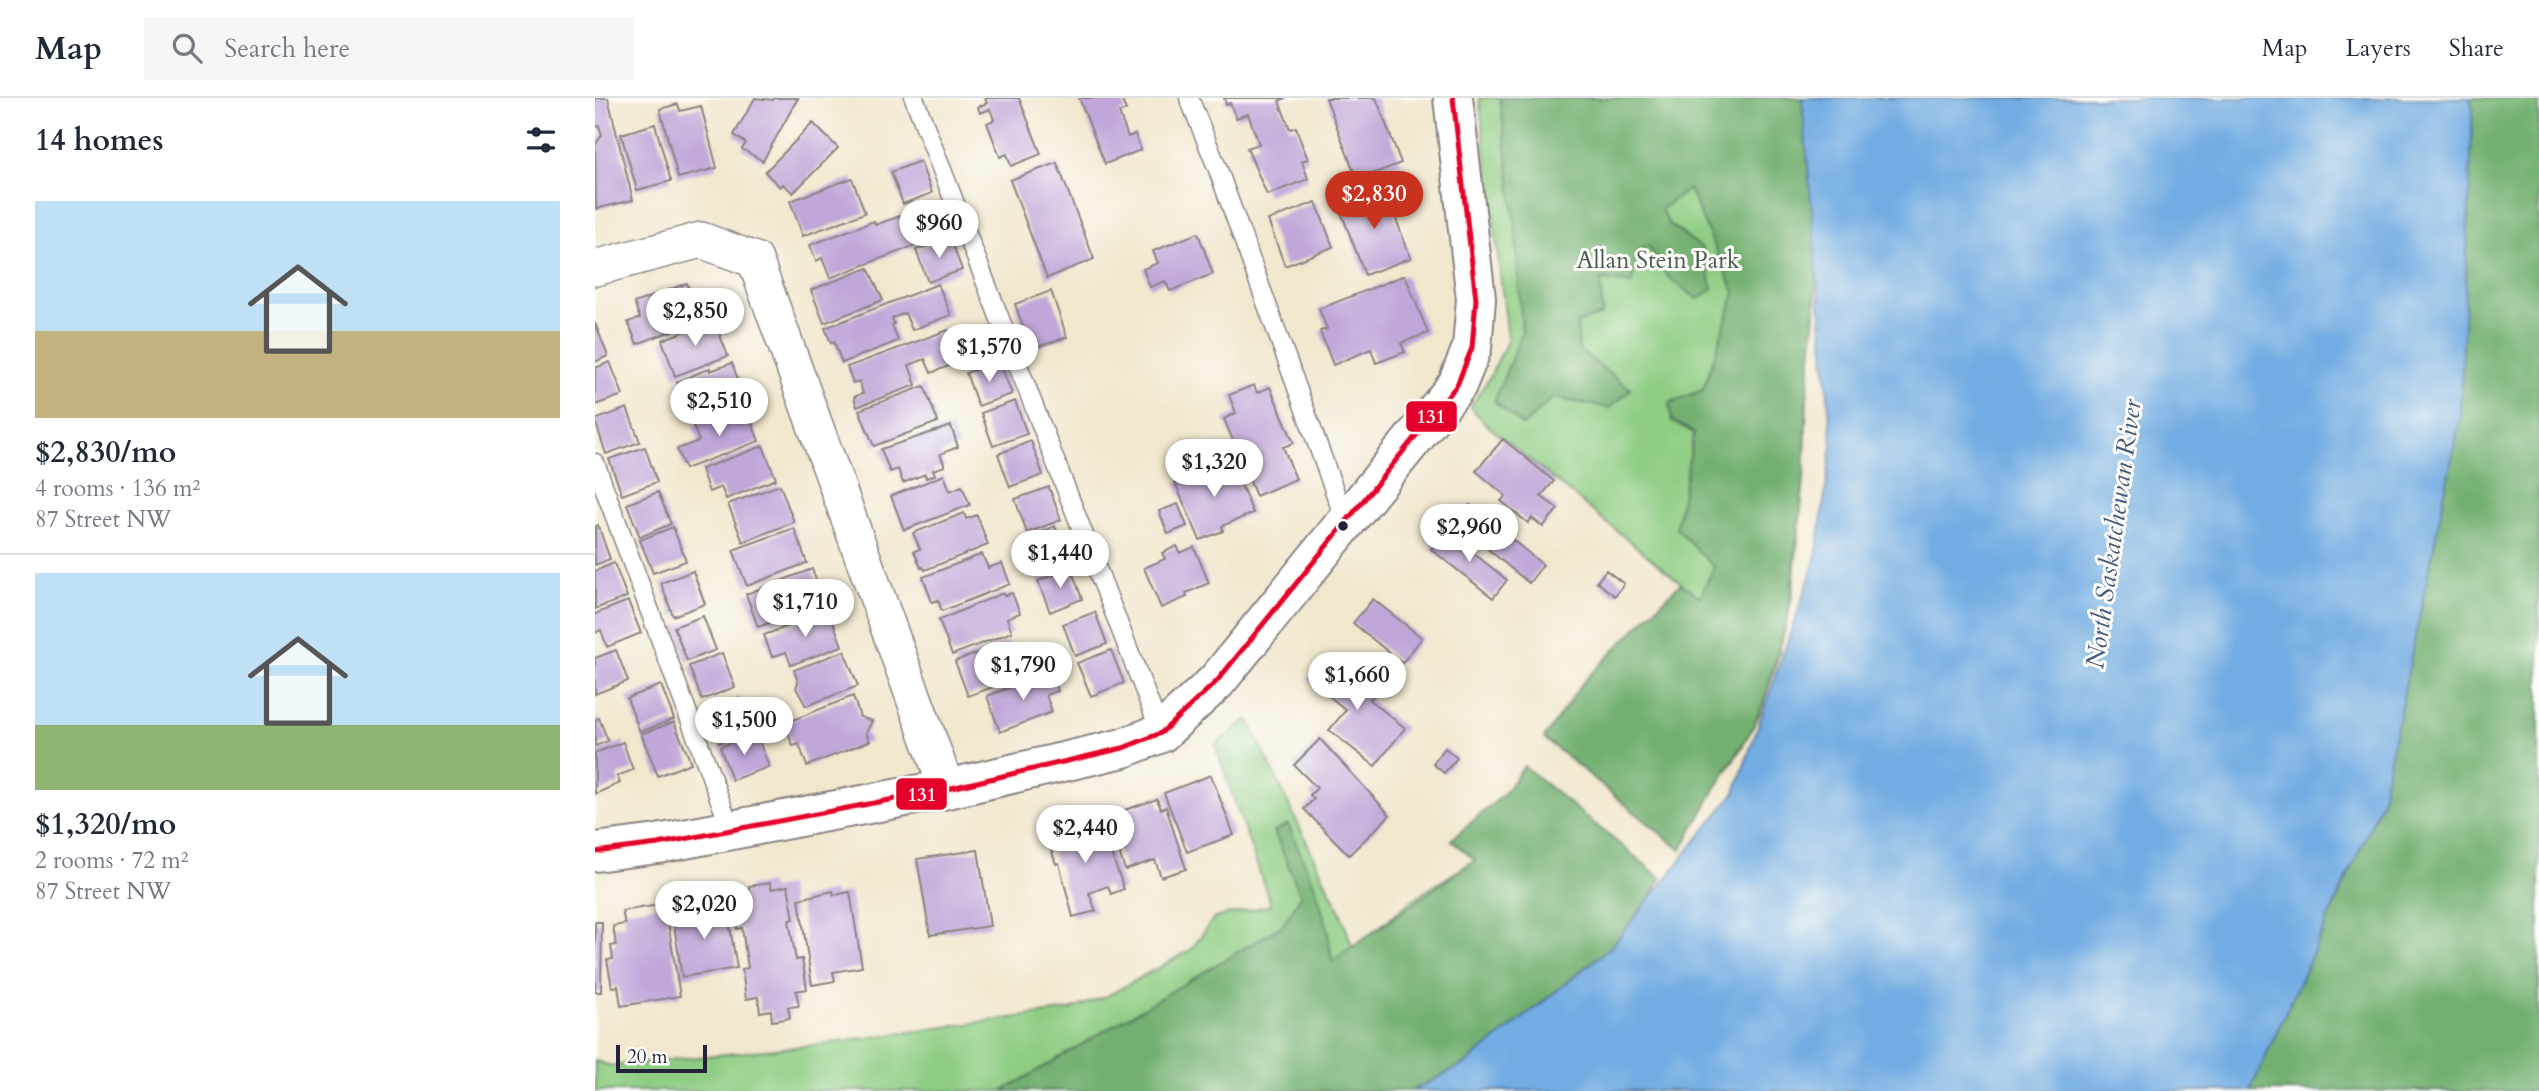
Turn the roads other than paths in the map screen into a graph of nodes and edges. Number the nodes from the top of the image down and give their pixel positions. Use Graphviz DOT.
graph roads {
  1 [pos="914,98"];
  2 [pos="1189,98"];
  3 [pos="1453,98"];
  4 [pos="595,268"];
  5 [pos="595,463"];
  6 [pos="1346,523"];
  7 [pos="1161,733"];
  8 [pos="947,789"];
  9 [pos="731,830"];
  10 [pos="595,852"];
  1 -- 7 [label="lane"];
  2 -- 6 [label="lane"];
  3 -- 6 [label="street"];
  4 -- 8 [label="street"];
  5 -- 9 [label="lane"];
  6 -- 7 [label="street"];
  7 -- 8 [label="street"];
  8 -- 9 [label="street"];
  9 -- 10 [label="street"];
}
